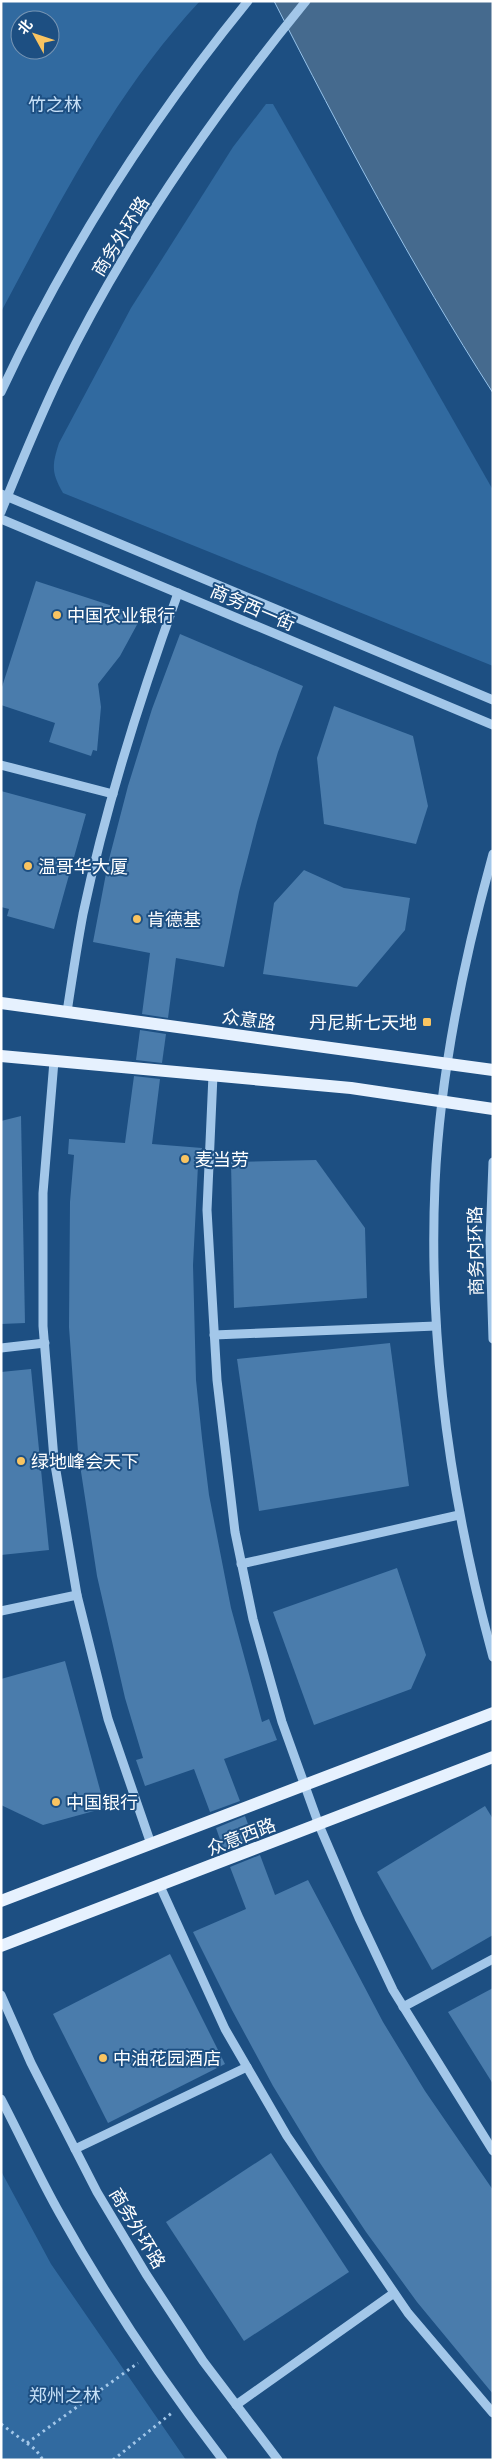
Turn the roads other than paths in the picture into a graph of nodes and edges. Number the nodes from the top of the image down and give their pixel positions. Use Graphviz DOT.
graph roads {
  1 [pos="248,1"];
  2 [pos="306,1"];
  3 [pos="1,392"];
  4 [pos="4,496"];
  5 [pos="1,512"];
  6 [pos="1,519"];
  7 [pos="178,593"];
  8 [pos="493,700"];
  9 [pos="493,725"];
  10 [pos="1,765"];
  11 [pos="112,794"];
  12 [pos="493,854"];
  13 [pos="1,1003"];
  14 [pos="67,1012"];
  15 [pos="1,1056"];
  16 [pos="54,1061"];
  17 [pos="448,1064"];
  18 [pos="493,1070"];
  19 [pos="213,1075"];
  20 [pos="442,1101"];
  21 [pos="493,1109"];
  22 [pos="493,1162"];
  23 [pos="436,1326"];
  24 [pos="214,1335"];
  25 [pos="493,1339"];
  26 [pos="44,1343"];
  27 [pos="1,1348"];
  28 [pos="460,1515"];
  29 [pos="242,1564"];
  30 [pos="76,1595"];
  31 [pos="1,1611"];
  32 [pos="493,1657"];
  33 [pos="493,1712"];
  34 [pos="493,1757"];
  35 [pos="305,1785"];
  36 [pos="319,1824"];
  37 [pos="151,1844"];
  38 [pos="160,1886"];
  39 [pos="1,1901"];
  40 [pos="1,1946"];
  41 [pos="493,1959"];
  42 [pos="1,1994"];
  43 [pos="403,2007"];
  44 [pos="247,2067"];
  45 [pos="1,2099"];
  46 [pos="75,2149"];
  47 [pos="493,2151"];
  48 [pos="394,2293"];
  49 [pos="236,2405"];
  50 [pos="493,2414"];
  51 [pos="224,2460"];
  52 [pos="278,2460"];
  1 -- 3 [label="street, 商务外环路"];
  2 -- 4 [label="street, 商务外环路"];
  4 -- 5 [label="street, 商务外环路"];
  4 -- 8 [label="street, 商务西一街"];
  6 -- 7 [label="street, 商务西一街"];
  7 -- 9 [label="street, 商务西一街"];
  7 -- 11 [label="street"];
  10 -- 11 [label="street"];
  11 -- 14 [label="street"];
  12 -- 17 [label="street"];
  13 -- 14 [label="main road, 众意路"];
  14 -- 17 [label="main road, 众意路"];
  15 -- 16 [label="main road"];
  16 -- 19 [label="main road"];
  16 -- 26 [label="street"];
  17 -- 18 [label="main road, 众意路"];
  17 -- 20 [label="street"];
  19 -- 20 [label="main road"];
  19 -- 24 [label="street"];
  20 -- 21 [label="main road"];
  20 -- 23 [label="street"];
  22 -- 25 [label="street, 商务内环路"];
  23 -- 24 [label="street"];
  23 -- 28 [label="street"];
  24 -- 29 [label="street"];
  26 -- 27 [label="street"];
  26 -- 30 [label="street"];
  28 -- 29 [label="street"];
  28 -- 32 [label="street"];
  29 -- 35 [label="street"];
  30 -- 31 [label="street"];
  30 -- 37 [label="street"];
  33 -- 35 [label="main road, 众意西路"];
  34 -- 36 [label="main road, 众意西路"];
  35 -- 36 [label="street"];
  35 -- 37 [label="main road, 众意西路"];
  36 -- 38 [label="main road, 众意西路"];
  36 -- 43 [label="street"];
  37 -- 39 [label="main road, 众意西路"];
  38 -- 40 [label="main road, 众意西路"];
  38 -- 44 [label="street"];
  41 -- 43 [label="street"];
  42 -- 46 [label="street, 商务外环路"];
  43 -- 47 [label="street"];
  44 -- 46 [label="street"];
  44 -- 48 [label="street"];
  45 -- 51 [label="street"];
  46 -- 49 [label="street, 商务外环路"];
  48 -- 49 [label="street"];
  48 -- 50 [label="street"];
  49 -- 52 [label="street, 商务外环路"];
}
